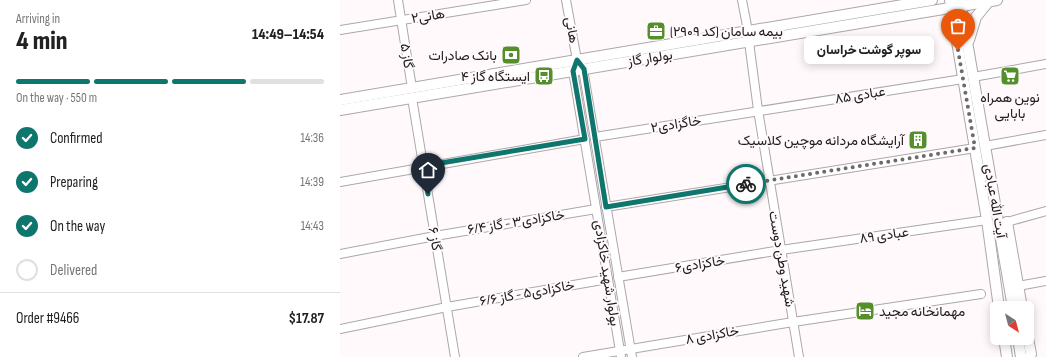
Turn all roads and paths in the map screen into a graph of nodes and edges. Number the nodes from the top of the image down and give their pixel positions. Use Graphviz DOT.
graph roads {
  1 [pos="398,0"];
  2 [pos="526,0"];
  3 [pos="566,0"];
  4 [pos="742,0"];
  5 [pos="920,0"];
  6 [pos="932,0"];
  7 [pos="993,1"];
  8 [pos="955,3"];
  9 [pos="907,5"];
  10 [pos="401,20"];
  11 [pos="340,30"];
  12 [pos="748,36"];
  13 [pos="968,46"];
  14 [pos="577,60"];
  15 [pos="1046,64"];
  16 [pos="578,70"];
  17 [pos="968,78"];
  18 [pos="412,93"];
  19 [pos="340,100"];
  20 [pos="340,110"];
  21 [pos="758,110"];
  22 [pos="1046,135"];
  23 [pos="595,137"];
  24 [pos="585,139"];
  25 [pos="980,147"];
  26 [pos="423,166"];
  27 [pos="769,180"];
  28 [pos="340,182"];
  29 [pos="606,207"];
  30 [pos="596,209"];
  31 [pos="1046,211"];
  32 [pos="987,220"];
  33 [pos="1007,222"];
  34 [pos="1001,235"];
  35 [pos="435,236"];
  36 [pos="1003,248"];
  37 [pos="781,250"];
  38 [pos="340,254"];
  39 [pos="1013,258"];
  40 [pos="618,277"];
  41 [pos="608,280"];
  42 [pos="1046,281"];
  43 [pos="1014,287"];
  44 [pos="996,292"];
  45 [pos="981,294"];
  46 [pos="998,301"];
  47 [pos="1013,301"];
  48 [pos="1019,301"];
  49 [pos="447,307"];
  50 [pos="793,322"];
  51 [pos="340,329"];
  52 [pos="1005,345"];
  53 [pos="1019,345"];
  54 [pos="1029,345"];
  55 [pos="631,353"];
  56 [pos="621,354"];
  57 [pos="455,357"];
  58 [pos="583,357"];
  59 [pos="799,357"];
  60 [pos="1007,357"];
  61 [pos="1021,357"];
  62 [pos="1029,357"];
  1 -- 10 [label="street, گاز ۵"];
  2 -- 10 [label="street, هانی۲"];
  3 -- 14 [label="street, هانی"];
  4 -- 12 [label="street, شهید وطن دوست"];
  5 -- 9 [label="main road"];
  6 -- 9 [label="main road, بولوار گاز"];
  7 -- 8 [label="main road, بولوار گاز"];
  7 -- 13 [label="main road"];
  8 -- 12 [label="main road, بولوار گاز"];
  8 -- 13 [label="main road, آیت الله عبادی"];
  8 -- 17 [label="main road, آیت الله عبادی"];
  9 -- 12 [label="main road, بولوار گاز"];
  10 -- 11 [label="street, هانی۲"];
  10 -- 18 [label="street, گاز ۵"];
  12 -- 14 [label="main road, بولوار گاز"];
  12 -- 16 [label="main road, بولوار گاز"];
  12 -- 21 [label="street, شهید وطن دوست"];
  13 -- 17 [label="main road, آیت الله عبادی"];
  14 -- 16 [label="street"];
  14 -- 18 [label="main road, بولوار گاز"];
  15 -- 17 [label="street, عبادی ۸۵"];
  16 -- 18 [label="main road, بولوار گاز"];
  16 -- 23 [label="street"];
  16 -- 24 [label="street, بولوار شهید خاکزادی"];
  17 -- 21 [label="street, عبادی ۸۵"];
  17 -- 25 [label="main road, آیت الله عبادی"];
  18 -- 19 [label="main road, بولوار گاز"];
  18 -- 20 [label="main road, بولوار گاز"];
  18 -- 26 [label="street, گاز ۶"];
  21 -- 23 [label="street, خاگزادی۲"];
  21 -- 27 [label="street, شهید وطن دوست"];
  22 -- 25 [label="street"];
  23 -- 29 [label="street"];
  24 -- 26 [label="street"];
  24 -- 30 [label="street, بولوار شهید خاکزادی"];
  25 -- 27 [label="street"];
  25 -- 32 [label="main road, آیت الله عبادی"];
  25 -- 34 [label="main road, آیت الله عبادی"];
  26 -- 28 [label="street"];
  26 -- 35 [label="street, گاز ۶"];
  27 -- 29 [label="street"];
  27 -- 37 [label="street, شهید وطن دوست"];
  29 -- 40 [label="street"];
  30 -- 35 [label="street, خاکزادی۳ - گاز ۶/۴"];
  30 -- 41 [label="street, بولوار شهید خاکزادی"];
  31 -- 33 [label="street"];
  32 -- 37 [label="street, عبادی ۸۹"];
  32 -- 44 [label="main road, آیت الله عبادی"];
  33 -- 34 [label="street"];
  33 -- 39 [label="main road"];
  34 -- 36 [label="main road, آیت الله عبادی"];
  35 -- 38 [label="street, خاکزادی۳ - گاز ۶/۴"];
  35 -- 49 [label="street, گاز ۶"];
  36 -- 39 [label="main road"];
  36 -- 43 [label="main road, آیت الله عبادی"];
  37 -- 40 [label="street, خاکزادی۶"];
  37 -- 50 [label="street, شهید وطن دوست"];
  39 -- 43 [label="main road"];
  40 -- 55 [label="street"];
  41 -- 49 [label="street, خاکزادی۵ - گاز ۶/۶"];
  41 -- 56 [label="street, بولوار شهید خاکزادی"];
  42 -- 43 [label="street"];
  43 -- 44 [label="main road"];
  43 -- 47 [label="main road, آیت الله عبادی"];
  43 -- 48 [label="main road"];
  44 -- 46 [label="main road, آیت الله عبادی"];
  45 -- 50 [label="street, خاکزادی ۸"];
  49 -- 51 [label="street, خاکزادی۵ - گاز ۶/۶"];
  49 -- 57 [label="street, گاز ۶"];
  50 -- 55 [label="street, خاکزادی ۸"];
  50 -- 59 [label="street, شهید وطن دوست"];
  52 -- 60 [label="main road"];
  53 -- 61 [label="main road"];
  54 -- 62 [label="main road"];
  55 -- 56 [label="street, خاکزادی ۸"];
  56 -- 58 [label="street, خاکزادی ۸"];
}
